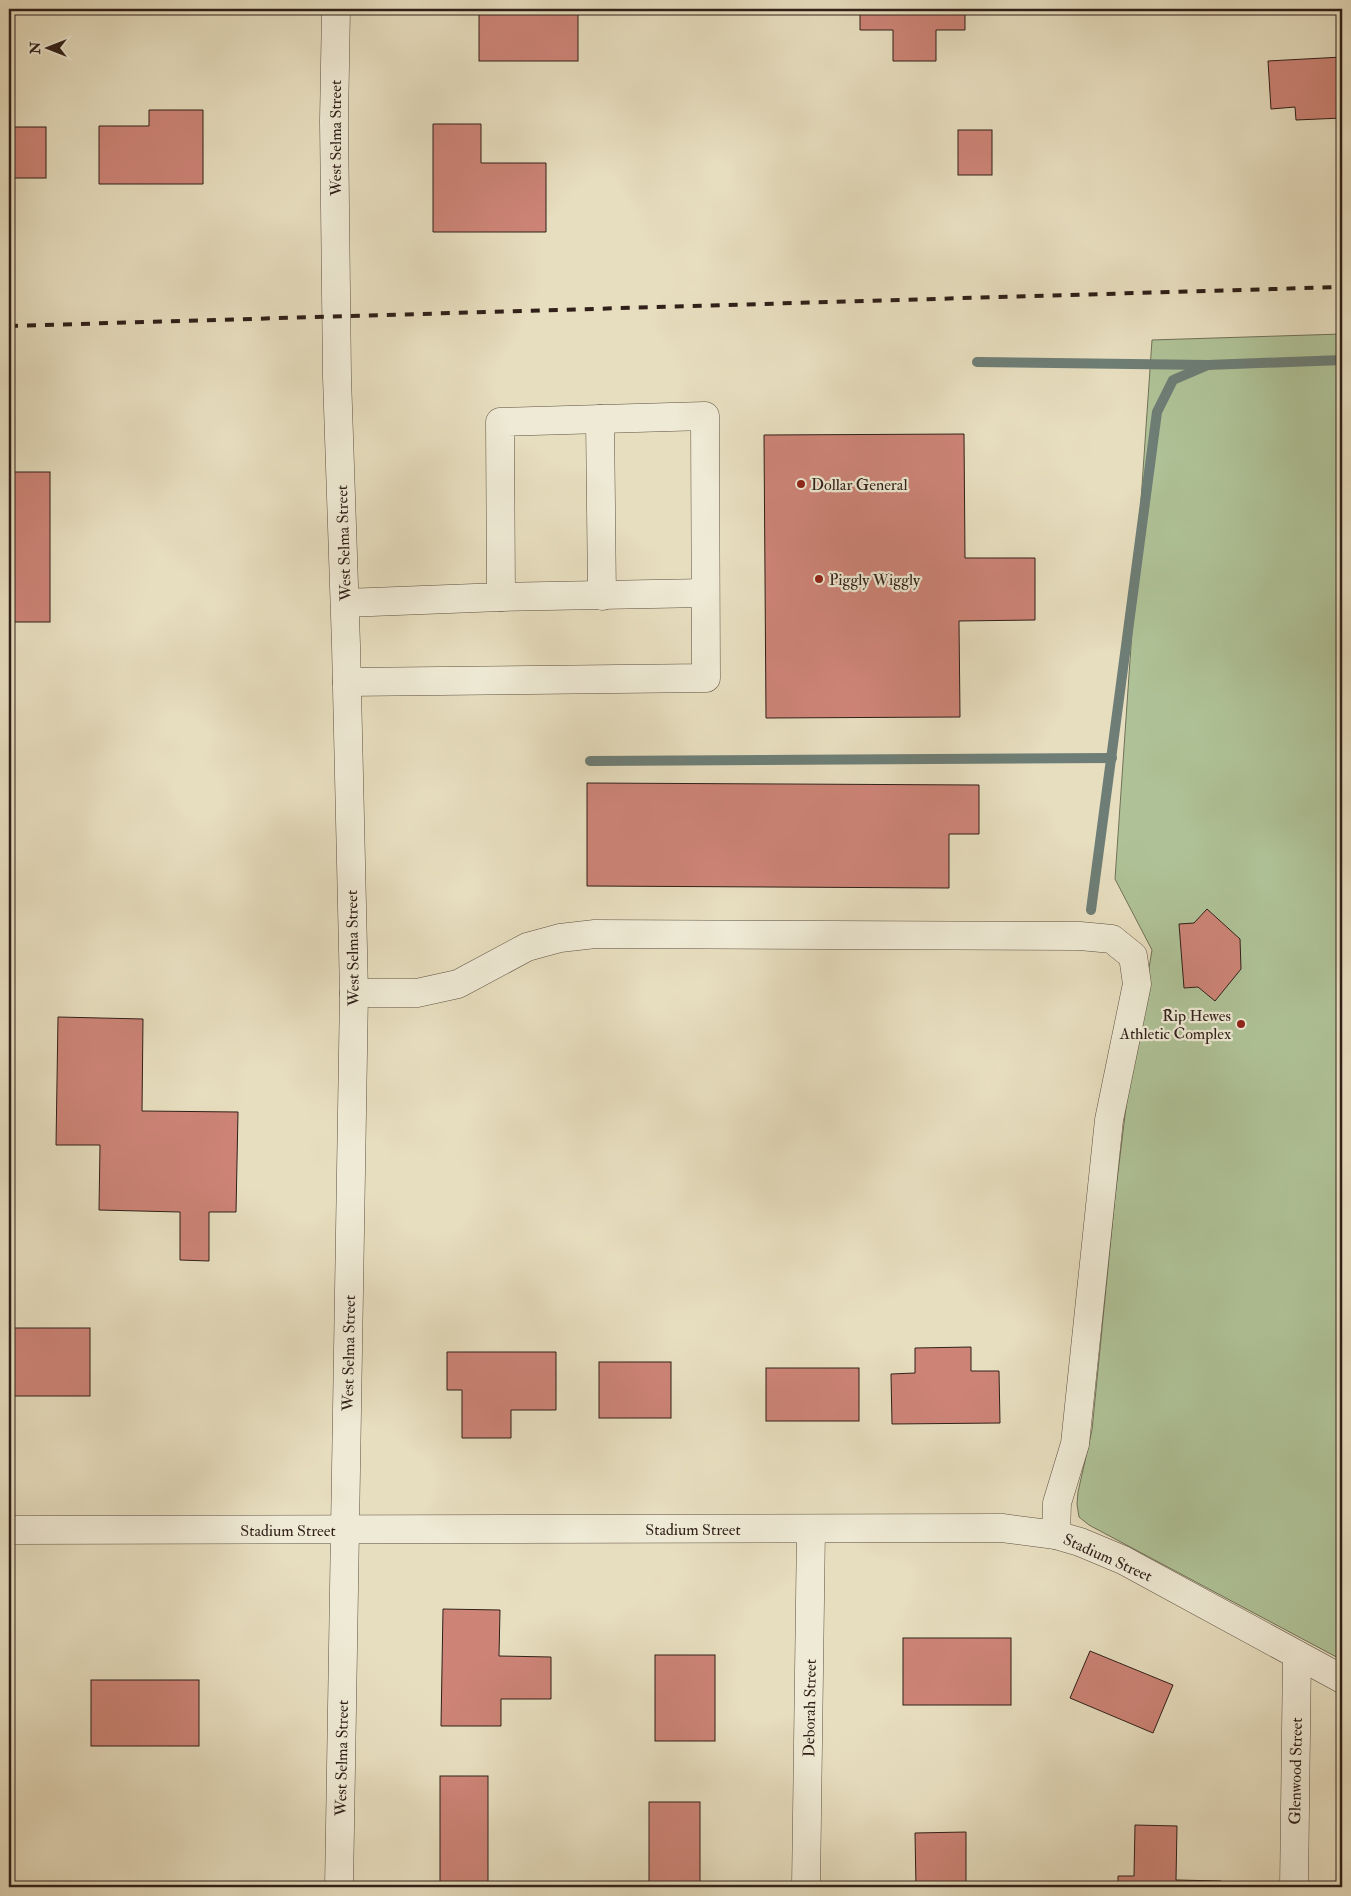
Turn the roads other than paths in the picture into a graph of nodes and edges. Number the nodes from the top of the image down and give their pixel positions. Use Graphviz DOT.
graph roads {
  1 [pos="336,9"];
  2 [pos="600,419"];
  3 [pos="705,593"];
  4 [pos="602,596"];
  5 [pos="501,598"];
  6 [pos="345,603"];
  7 [pos="347,682"];
  8 [pos="354,994"];
  9 [pos="811,1529"];
  10 [pos="9,1530"];
  11 [pos="345,1530"];
  12 [pos="1056,1534"];
  13 [pos="1297,1655"];
  14 [pos="1342,1679"];
  15 [pos="339,1887"];
  16 [pos="806,1887"];
  17 [pos="1294,1887"];
  1 -- 6 [label="street, West Selma Street"];
  2 -- 3 [label="street"];
  2 -- 4 [label="street"];
  2 -- 5 [label="street"];
  3 -- 4 [label="street"];
  3 -- 7 [label="street"];
  4 -- 5 [label="street"];
  5 -- 6 [label="street"];
  6 -- 7 [label="street, West Selma Street"];
  7 -- 8 [label="street, West Selma Street"];
  8 -- 11 [label="street, West Selma Street"];
  8 -- 12 [label="street"];
  9 -- 11 [label="street, Stadium Street"];
  9 -- 12 [label="street, Stadium Street"];
  9 -- 16 [label="street, Deborah Street"];
  10 -- 11 [label="street, Stadium Street"];
  11 -- 15 [label="street, West Selma Street"];
  12 -- 13 [label="street, Stadium Street"];
  13 -- 14 [label="street, Stadium Street"];
  13 -- 17 [label="street, Glenwood Street"];
}
